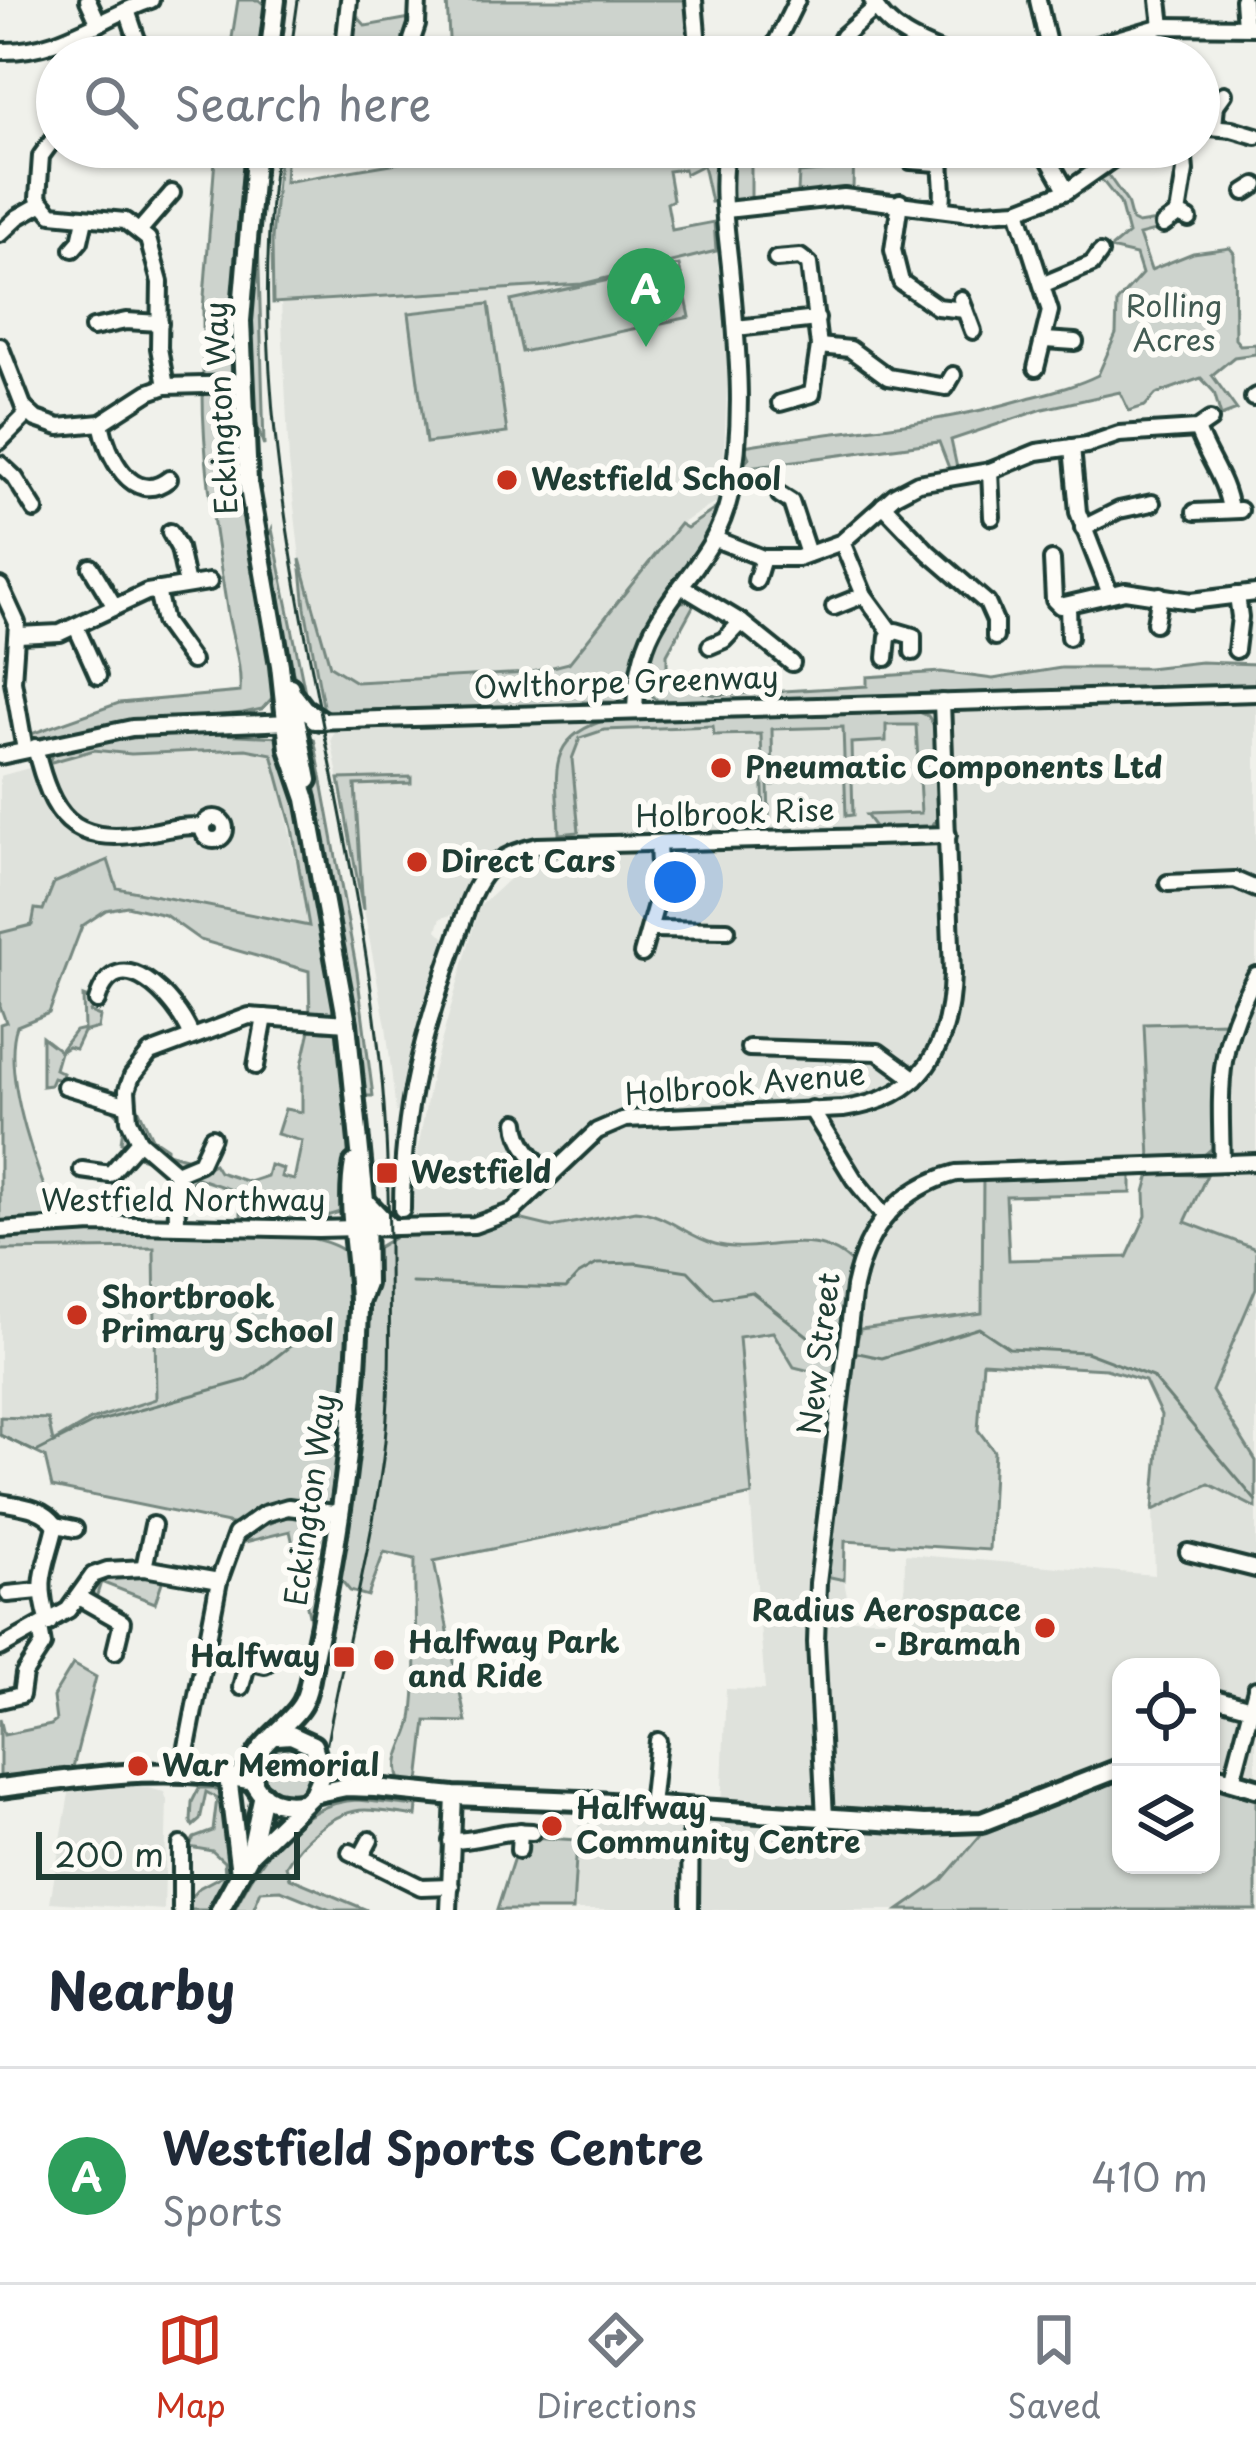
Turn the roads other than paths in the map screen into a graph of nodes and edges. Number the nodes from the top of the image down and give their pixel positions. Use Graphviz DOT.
graph roads {
  1 [pos="88,0"];
  2 [pos="151,0"];
  3 [pos="276,0"];
  4 [pos="349,0"];
  5 [pos="418,0"];
  6 [pos="694,0"];
  7 [pos="797,0"];
  8 [pos="1038,0"];
  9 [pos="1159,0"];
  10 [pos="1244,0"];
  11 [pos="873,4"];
  12 [pos="127,10"];
  13 [pos="100,24"];
  14 [pos="1162,26"];
  15 [pos="1250,26"];
  16 [pos="73,36"];
  17 [pos="136,36"];
  18 [pos="272,36"];
  19 [pos="345,36"];
  20 [pos="414,36"];
  21 [pos="697,36"];
  22 [pos="779,36"];
  23 [pos="843,36"];
  24 [pos="909,36"];
  25 [pos="1047,36"];
  26 [pos="1123,36"];
  27 [pos="36,47"];
  28 [pos="0,51"];
  29 [pos="1224,94"];
  30 [pos="1220,100"];
  31 [pos="1220,129"];
  32 [pos="1256,136"];
  33 [pos="38,168"];
  34 [pos="253,168"];
  35 [pos="725,168"];
  36 [pos="939,168"];
  37 [pos="1053,168"];
  38 [pos="1099,168"];
  39 [pos="1185,168"];
  40 [pos="1066,191"];
  41 [pos="172,193"];
  42 [pos="900,202"];
  43 [pos="41,205"];
  44 [pos="941,209"];
  45 [pos="726,210"];
  46 [pos="1018,210"];
  47 [pos="85,219"];
  48 [pos="1163,225"];
  49 [pos="140,230"];
  50 [pos="0,234"];
  51 [pos="73,249"];
  52 [pos="776,259"];
  53 [pos="1098,263"];
  54 [pos="1044,284"];
  55 [pos="817,319"];
  56 [pos="160,323"];
  57 [pos="93,328"];
  58 [pos="736,328"];
  59 [pos="973,331"];
  60 [pos="1045,340"];
  61 [pos="1075,342"];
  62 [pos="0,346"];
  63 [pos="819,346"];
  64 [pos="1036,368"];
  65 [pos="242,384"];
  66 [pos="166,386"];
  67 [pos="949,386"];
  68 [pos="779,403"];
  69 [pos="28,413"];
  70 [pos="100,423"];
  71 [pos="0,441"];
  72 [pos="1072,447"];
  73 [pos="0,464"];
  74 [pos="990,471"];
  75 [pos="170,479"];
  76 [pos="780,496"];
  77 [pos="883,505"];
  78 [pos="1142,508"];
  79 [pos="34,510"];
  80 [pos="1196,512"];
  81 [pos="992,517"];
  82 [pos="1083,528"];
  83 [pos="170,532"];
  84 [pos="715,538"];
  85 [pos="842,542"];
  86 [pos="808,554"];
  87 [pos="763,558"];
  88 [pos="1052,560"];
  89 [pos="91,567"];
  90 [pos="756,581"];
  91 [pos="209,582"];
  92 [pos="187,585"];
  93 [pos="683,586"];
  94 [pos="1,590"];
  95 [pos="157,590"];
  96 [pos="1256,593"];
  97 [pos="1110,594"];
  98 [pos="864,595"];
  99 [pos="1160,595"];
  100 [pos="1237,595"];
  101 [pos="1068,605"];
  102 [pos="115,607"];
  103 [pos="834,607"];
  104 [pos="741,622"];
  105 [pos="1155,623"];
  106 [pos="77,628"];
  107 [pos="891,632"];
  108 [pos="18,634"];
  109 [pos="995,637"];
  110 [pos="1070,637"];
  111 [pos="1242,645"];
  112 [pos="710,646"];
  113 [pos="913,652"];
  114 [pos="886,658"];
  115 [pos="192,661"];
  116 [pos="792,663"];
  117 [pos="280,664"];
  118 [pos="98,676"];
  119 [pos="6,679"];
  120 [pos="1256,693"];
  121 [pos="942,702"];
  122 [pos="635,710"];
  123 [pos="302,723"];
  124 [pos="30,749"];
  125 [pos="0,756"];
  126 [pos="306,799"];
  127 [pos="203,827"];
  128 [pos="948,835"];
  129 [pos="658,843"];
  130 [pos="1168,883"];
  131 [pos="1256,889"];
  132 [pos="650,929"];
  133 [pos="727,930"];
  134 [pos="642,954"];
  135 [pos="1256,975"];
  136 [pos="97,1000"];
  137 [pos="265,1017"];
  138 [pos="347,1023"];
  139 [pos="191,1034"];
  140 [pos="749,1048"];
  141 [pos="256,1066"];
  142 [pos="915,1079"];
  143 [pos="64,1086"];
  144 [pos="125,1104"];
  145 [pos="811,1109"];
  146 [pos="517,1122"];
  147 [pos="212,1137"];
  148 [pos="139,1141"];
  149 [pos="357,1148"];
  150 [pos="1256,1162"];
  151 [pos="1222,1163"];
  152 [pos="82,1170"];
  153 [pos="176,1173"];
  154 [pos="551,1175"];
  155 [pos="402,1209"];
  156 [pos="884,1216"];
  157 [pos="177,1223"];
  158 [pos="0,1230"];
  159 [pos="370,1230"];
  160 [pos="359,1302"];
  161 [pos="0,1502"];
  162 [pos="341,1514"];
  163 [pos="153,1525"];
  164 [pos="56,1526"];
  165 [pos="75,1529"];
  166 [pos="1187,1552"];
  167 [pos="144,1568"];
  168 [pos="1256,1569"];
  169 [pos="219,1581"];
  170 [pos="39,1591"];
  171 [pos="8,1594"];
  172 [pos="78,1597"];
  173 [pos="44,1626"];
  174 [pos="0,1648"];
  175 [pos="115,1651"];
  176 [pos="204,1651"];
  177 [pos="248,1661"];
  178 [pos="265,1665"];
  179 [pos="241,1687"];
  180 [pos="1256,1689"];
  181 [pos="1220,1699"];
  182 [pos="0,1700"];
  183 [pos="302,1704"];
  184 [pos="1251,1708"];
  185 [pos="278,1736"];
  186 [pos="303,1738"];
  187 [pos="658,1741"];
  188 [pos="186,1752"];
  189 [pos="254,1758"];
  190 [pos="322,1764"];
  191 [pos="202,1771"];
  192 [pos="1112,1771"];
  193 [pos="228,1776"];
  194 [pos="1220,1778"];
  195 [pos="1232,1781"];
  196 [pos="0,1788"];
  197 [pos="258,1788"];
  198 [pos="375,1788"];
  199 [pos="1256,1788"];
  200 [pos="454,1796"];
  201 [pos="307,1798"];
  202 [pos="651,1805"];
  203 [pos="691,1808"];
  204 [pos="825,1818"];
  205 [pos="370,1840"];
  206 [pos="451,1841"];
  207 [pos="181,1844"];
  208 [pos="519,1850"];
  209 [pos="250,1855"];
  210 [pos="240,1874"];
  211 [pos="451,1886"];
  212 [pos="182,1910"];
  213 [pos="220,1910"];
  214 [pos="449,1910"];
  215 [pos="690,1910"];
  1 -- 13 [label="street"];
  2 -- 12 [label="street"];
  3 -- 18 [label="main road"];
  4 -- 19 [label="street"];
  5 -- 20 [label="street"];
  6 -- 21 [label="street"];
  7 -- 22 [label="street"];
  8 -- 25 [label="street"];
  9 -- 14 [label="street"];
  10 -- 15 [label="street"];
  11 -- 23 [label="street"];
  11 -- 24 [label="street"];
  12 -- 13 [label="street"];
  12 -- 17 [label="street"];
  13 -- 16 [label="street"];
  14 -- 15 [label="street"];
  14 -- 26 [label="street"];
  27 -- 28 [label="street"];
  29 -- 30 [label="street"];
  31 -- 32 [label="street"];
  33 -- 43 [label="street"];
  34 -- 65 [label="main road, Eckington Way"];
  35 -- 45 [label="street"];
  36 -- 44 [label="street"];
  37 -- 40 [label="street"];
  38 -- 40 [label="street"];
  39 -- 48 [label="street"];
  40 -- 46 [label="street"];
  41 -- 49 [label="street"];
  42 -- 44 [label="street"];
  42 -- 45 [label="street"];
  42 -- 59 [label="street"];
  43 -- 47 [label="street"];
  43 -- 50 [label="street"];
  44 -- 46 [label="street"];
  45 -- 58 [label="street"];
  46 -- 54 [label="street"];
  47 -- 49 [label="street"];
  47 -- 51 [label="street"];
  49 -- 56 [label="street"];
  52 -- 55 [label="street"];
  53 -- 54 [label="street"];
  54 -- 60 [label="street"];
  55 -- 58 [label="street"];
  55 -- 63 [label="street"];
  56 -- 57 [label="street"];
  56 -- 66 [label="street"];
  58 -- 84 [label="street"];
  60 -- 61 [label="street"];
  60 -- 64 [label="street"];
  62 -- 69 [label="street"];
  63 -- 67 [label="street"];
  63 -- 68 [label="street"];
  65 -- 66 [label="street"];
  65 -- 117 [label="main road, Eckington Way"];
  66 -- 70 [label="street"];
  69 -- 70 [label="street"];
  69 -- 71 [label="street"];
  70 -- 75 [label="street"];
  72 -- 74 [label="street"];
  72 -- 80 [label="street"];
  72 -- 82 [label="street"];
  73 -- 79 [label="street"];
  74 -- 77 [label="street"];
  74 -- 81 [label="street"];
  76 -- 86 [label="street"];
  77 -- 85 [label="street"];
  77 -- 109 [label="street"];
  78 -- 82 [label="street"];
  82 -- 97 [label="street"];
  83 -- 92 [label="street"];
  84 -- 87 [label="street"];
  84 -- 93 [label="street"];
  85 -- 86 [label="street"];
  85 -- 98 [label="street"];
  86 -- 87 [label="street"];
  87 -- 90 [label="street"];
  88 -- 101 [label="street"];
  89 -- 102 [label="street"];
  91 -- 92 [label="street"];
  92 -- 95 [label="street"];
  93 -- 104 [label="street"];
  93 -- 122 [label="street"];
  94 -- 108 [label="street"];
  95 -- 102 [label="street"];
  95 -- 115 [label="street"];
  96 -- 100 [label="street"];
  97 -- 99 [label="street"];
  97 -- 101 [label="street"];
  98 -- 103 [label="street"];
  98 -- 107 [label="street"];
  99 -- 100 [label="street"];
  99 -- 105 [label="street"];
  100 -- 111 [label="street"];
  101 -- 110 [label="street"];
  102 -- 106 [label="street"];
  104 -- 112 [label="street"];
  104 -- 116 [label="street"];
  106 -- 108 [label="street"];
  106 -- 118 [label="street"];
  107 -- 113 [label="street"];
  107 -- 114 [label="street"];
  108 -- 119 [label="street"];
  117 -- 123 [label="main road, Eckington Way"];
  117 -- 123 [label="main road, Eckington Way"];
  119 -- 124 [label="street"];
  120 -- 121 [label="street, Owlthorpe Greenway"];
  121 -- 122 [label="street, Owlthorpe Greenway"];
  121 -- 128 [label="street"];
  122 -- 123 [label="street, Owlthorpe Greenway"];
  123 -- 124 [label="street, Owlthorpe Greenway"];
  123 -- 126 [label="main road, Eckington Way"];
  123 -- 126 [label="main road, Eckington Way"];
  124 -- 125 [label="street, Owlthorpe Greenway"];
  124 -- 127 [label="street"];
  126 -- 138 [label="main road, Eckington Way"];
  128 -- 129 [label="street, Holbrook Rise"];
  128 -- 142 [label="street"];
  129 -- 132 [label="street"];
  129 -- 155 [label="street, Holbrook Rise"];
  130 -- 131 [label="street"];
  132 -- 133 [label="street"];
  132 -- 134 [label="street"];
  135 -- 151 [label="street"];
  136 -- 139 [label="street"];
  137 -- 138 [label="street"];
  137 -- 139 [label="street"];
  137 -- 141 [label="street"];
  138 -- 149 [label="main road, Eckington Way"];
  139 -- 144 [label="street"];
  140 -- 142 [label="street"];
  142 -- 145 [label="street, Holbrook Avenue"];
  143 -- 144 [label="street"];
  144 -- 148 [label="street"];
  145 -- 154 [label="street, Holbrook Avenue"];
  145 -- 156 [label="street"];
  146 -- 154 [label="street"];
  147 -- 153 [label="street"];
  148 -- 152 [label="street"];
  148 -- 153 [label="street"];
  149 -- 159 [label="main road, Eckington Way"];
  149 -- 159 [label="main road, Eckington Way"];
  150 -- 151 [label="street, New Street"];
  151 -- 156 [label="street, New Street"];
  153 -- 157 [label="street"];
  154 -- 159 [label="street, Holbrook Avenue"];
  156 -- 204 [label="street, New Street"];
  157 -- 158 [label="street, Westfield Northway"];
  157 -- 159 [label="street, Westfield Northway"];
  159 -- 160 [label="main road, Eckington Way"];
  159 -- 160 [label="main road, Eckington Way"];
  160 -- 162 [label="main road, Eckington Way"];
  161 -- 164 [label="street"];
  162 -- 169 [label="street"];
  162 -- 183 [label="main road, Eckington Way"];
  163 -- 167 [label="street"];
  164 -- 165 [label="street"];
  164 -- 170 [label="street"];
  166 -- 168 [label="street"];
  167 -- 169 [label="street"];
  167 -- 172 [label="street"];
  169 -- 176 [label="street"];
  170 -- 171 [label="street"];
  170 -- 173 [label="street"];
  172 -- 173 [label="street"];
  172 -- 175 [label="street"];
  173 -- 174 [label="street"];
  173 -- 182 [label="street"];
  176 -- 177 [label="street"];
  176 -- 188 [label="street"];
  177 -- 178 [label="street"];
  177 -- 179 [label="street"];
  180 -- 184 [label="street"];
  181 -- 184 [label="street"];
  183 -- 185 [label="main road, Eckington Way"];
  183 -- 186 [label="main road, Eckington Way"];
  184 -- 195 [label="street"];
  185 -- 186 [label="main road"];
  185 -- 189 [label="main road, Eckington Way"];
  186 -- 190 [label="main road"];
  187 -- 202 [label="street"];
  189 -- 191 [label="main road"];
  189 -- 197 [label="main road"];
  190 -- 198 [label="main road"];
  190 -- 201 [label="main road"];
  191 -- 193 [label="main road"];
  191 -- 196 [label="main road"];
  192 -- 204 [label="main road"];
  193 -- 197 [label="main road"];
  193 -- 210 [label="main road"];
  194 -- 195 [label="main road"];
  195 -- 199 [label="main road"];
  197 -- 201 [label="main road"];
  197 -- 209 [label="main road"];
  198 -- 200 [label="main road"];
  198 -- 201 [label="main road"];
  200 -- 202 [label="main road"];
  200 -- 206 [label="street"];
  201 -- 209 [label="main road"];
  202 -- 203 [label="main road"];
  203 -- 204 [label="main road"];
  203 -- 215 [label="street"];
  205 -- 211 [label="street"];
  206 -- 208 [label="street"];
  206 -- 211 [label="street"];
  207 -- 212 [label="street"];
  209 -- 210 [label="main road"];
  210 -- 213 [label="main road"];
  211 -- 214 [label="street"];
}
